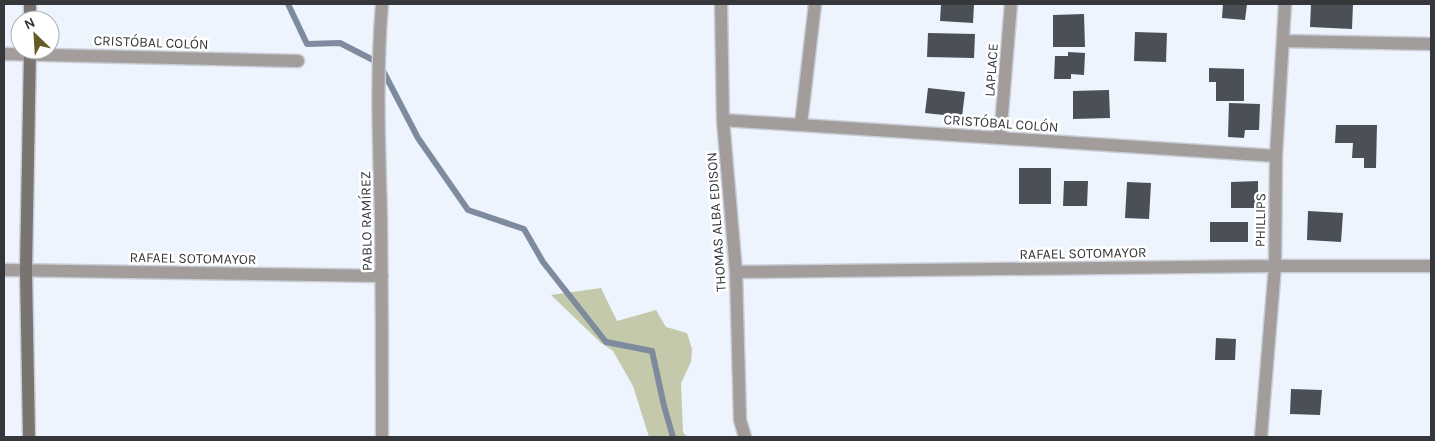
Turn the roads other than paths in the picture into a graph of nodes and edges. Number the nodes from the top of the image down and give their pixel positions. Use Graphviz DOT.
graph roads {
  1 [pos="382,4"];
  2 [pos="721,4"];
  3 [pos="815,4"];
  4 [pos="1011,4"];
  5 [pos="1285,4"];
  6 [pos="1284,41"];
  7 [pos="1431,44"];
  8 [pos="60,53"];
  9 [pos="30,60"];
  10 [pos="298,61"];
  11 [pos="723,120"];
  12 [pos="802,124"];
  13 [pos="1000,138"];
  14 [pos="1276,156"];
  15 [pos="1275,266"];
  16 [pos="1431,266"];
  17 [pos="4,270"];
  18 [pos="26,270"];
  19 [pos="736,272"];
  20 [pos="382,276"];
  21 [pos="29,437"];
  22 [pos="382,437"];
  23 [pos="745,437"];
  24 [pos="1261,437"];
  1 -- 20 [label="street, PABLO RAMÍREZ"];
  2 -- 11 [label="street, THOMAS ALBA EDISON"];
  3 -- 12 [label="street"];
  4 -- 13 [label="street, LAPLACE"];
  5 -- 6 [label="street, PHILLIPS"];
  6 -- 7 [label="street"];
  6 -- 14 [label="street, PHILLIPS"];
  8 -- 10 [label="street, CRISTÓBAL COLÓN"];
  9 -- 18 [label="main road"];
  11 -- 12 [label="street, CRISTÓBAL COLÓN"];
  11 -- 19 [label="street, THOMAS ALBA EDISON"];
  12 -- 13 [label="street, CRISTÓBAL COLÓN"];
  13 -- 14 [label="street, CRISTÓBAL COLÓN"];
  14 -- 15 [label="street, PHILLIPS"];
  15 -- 16 [label="street, RAFAEL SOTOMAYOR"];
  15 -- 19 [label="street, RAFAEL SOTOMAYOR"];
  15 -- 24 [label="street, PHILLIPS"];
  17 -- 18 [label="street, RAFAEL SOTOMAYOR"];
  18 -- 20 [label="street, RAFAEL SOTOMAYOR"];
  18 -- 21 [label="main road"];
  19 -- 23 [label="street, THOMAS ALBA EDISON"];
  20 -- 22 [label="street, PABLO RAMÍREZ"];
}
